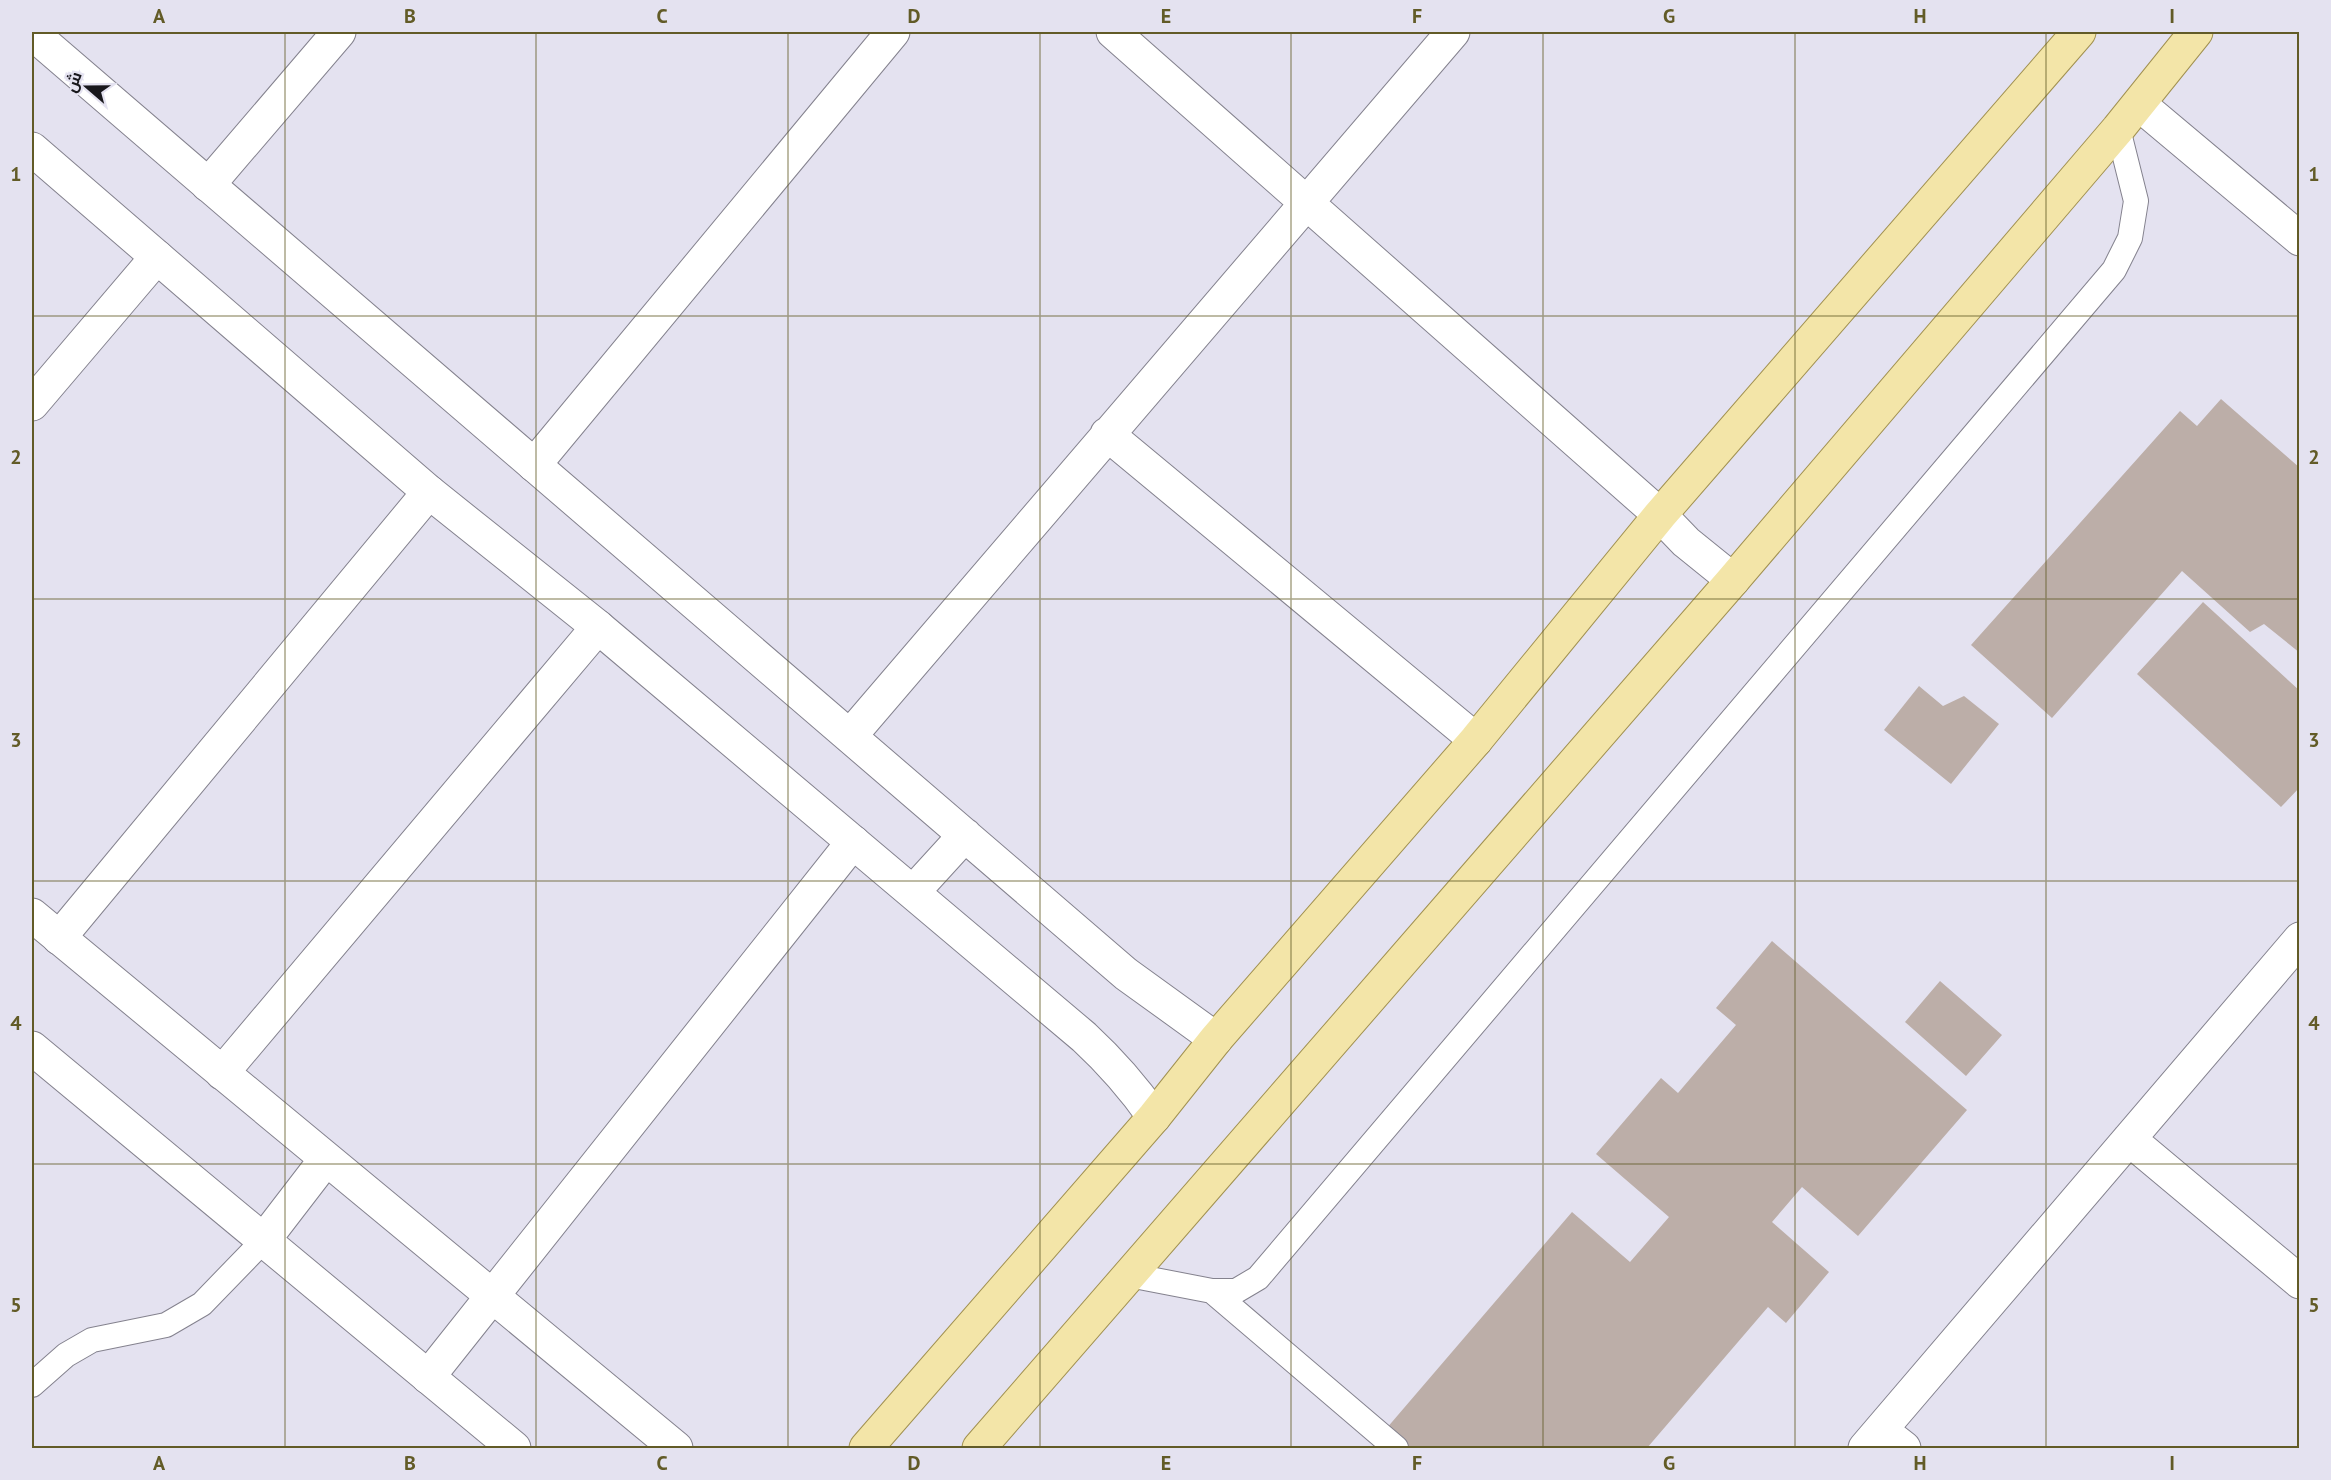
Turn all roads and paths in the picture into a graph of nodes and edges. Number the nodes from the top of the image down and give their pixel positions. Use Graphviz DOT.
graph roads {
  1 [pos="339,32"];
  2 [pos="893,32"];
  3 [pos="1113,32"];
  4 [pos="1453,32"];
  5 [pos="2079,32"];
  6 [pos="2196,32"];
  7 [pos="32,33"];
  8 [pos="2139,104"];
  9 [pos="2118,129"];
  10 [pos="32,149"];
  11 [pos="208,185"];
  12 [pos="1306,203"];
  13 [pos="2300,239"];
  14 [pos="157,257"];
  15 [pos="32,404"];
  16 [pos="1107,434"];
  17 [pos="534,465"];
  18 [pos="429,492"];
  19 [pos="1660,515"];
  20 [pos="1733,580"];
  21 [pos="598,627"];
  22 [pos="850,736"];
  23 [pos="1476,740"];
  24 [pos="965,835"];
  25 [pos="853,842"];
  26 [pos="913,892"];
  27 [pos="32,915"];
  28 [pos="59,938"];
  29 [pos="2300,939"];
  30 [pos="1216,1039"];
  31 [pos="32,1048"];
  32 [pos="222,1073"];
  33 [pos="1154,1117"];
  34 [pos="2129,1139"];
  35 [pos="326,1159"];
  36 [pos="263,1240"];
  37 [pos="1129,1275"];
  38 [pos="2300,1282"];
  39 [pos="1212,1291"];
  40 [pos="491,1296"];
  41 [pos="428,1377"];
  42 [pos="32,1385"];
  43 [pos="1883,1442"];
  44 [pos="514,1449"];
  45 [pos="676,1449"];
  46 [pos="866,1449"];
  47 [pos="979,1449"];
  48 [pos="1396,1449"];
  1 -- 11 [label="street"];
  2 -- 17 [label="street"];
  3 -- 12 [label="street"];
  4 -- 12 [label="street"];
  5 -- 19 [label="main road"];
  6 -- 8 [label="main road"];
  7 -- 11 [label="street"];
  8 -- 9 [label="main road"];
  8 -- 13 [label="street"];
  9 -- 20 [label="main road"];
  9 -- 39 [label="lane"];
  10 -- 14 [label="street"];
  11 -- 17 [label="street"];
  12 -- 16 [label="street"];
  12 -- 19 [label="street"];
  14 -- 15 [label="street"];
  14 -- 18 [label="street"];
  16 -- 22 [label="street"];
  16 -- 23 [label="street"];
  17 -- 22 [label="street"];
  18 -- 21 [label="street"];
  18 -- 28 [label="street"];
  19 -- 20 [label="street"];
  19 -- 23 [label="main road"];
  20 -- 37 [label="main road"];
  21 -- 25 [label="street"];
  21 -- 32 [label="street"];
  22 -- 24 [label="street"];
  23 -- 30 [label="main road"];
  24 -- 26 [label="street"];
  24 -- 30 [label="street"];
  25 -- 26 [label="street"];
  25 -- 40 [label="street"];
  26 -- 33 [label="street"];
  27 -- 28 [label="street"];
  28 -- 32 [label="street"];
  29 -- 34 [label="street"];
  30 -- 33 [label="main road"];
  31 -- 36 [label="street"];
  32 -- 35 [label="street"];
  33 -- 46 [label="main road"];
  34 -- 38 [label="street"];
  34 -- 43 [label="street"];
  35 -- 36 [label="street"];
  35 -- 40 [label="street"];
  36 -- 41 [label="street"];
  36 -- 42 [label="lane"];
  37 -- 39 [label="lane"];
  37 -- 47 [label="main road"];
  39 -- 48 [label="lane"];
  40 -- 41 [label="street"];
  40 -- 45 [label="street"];
  41 -- 44 [label="street"];
}
